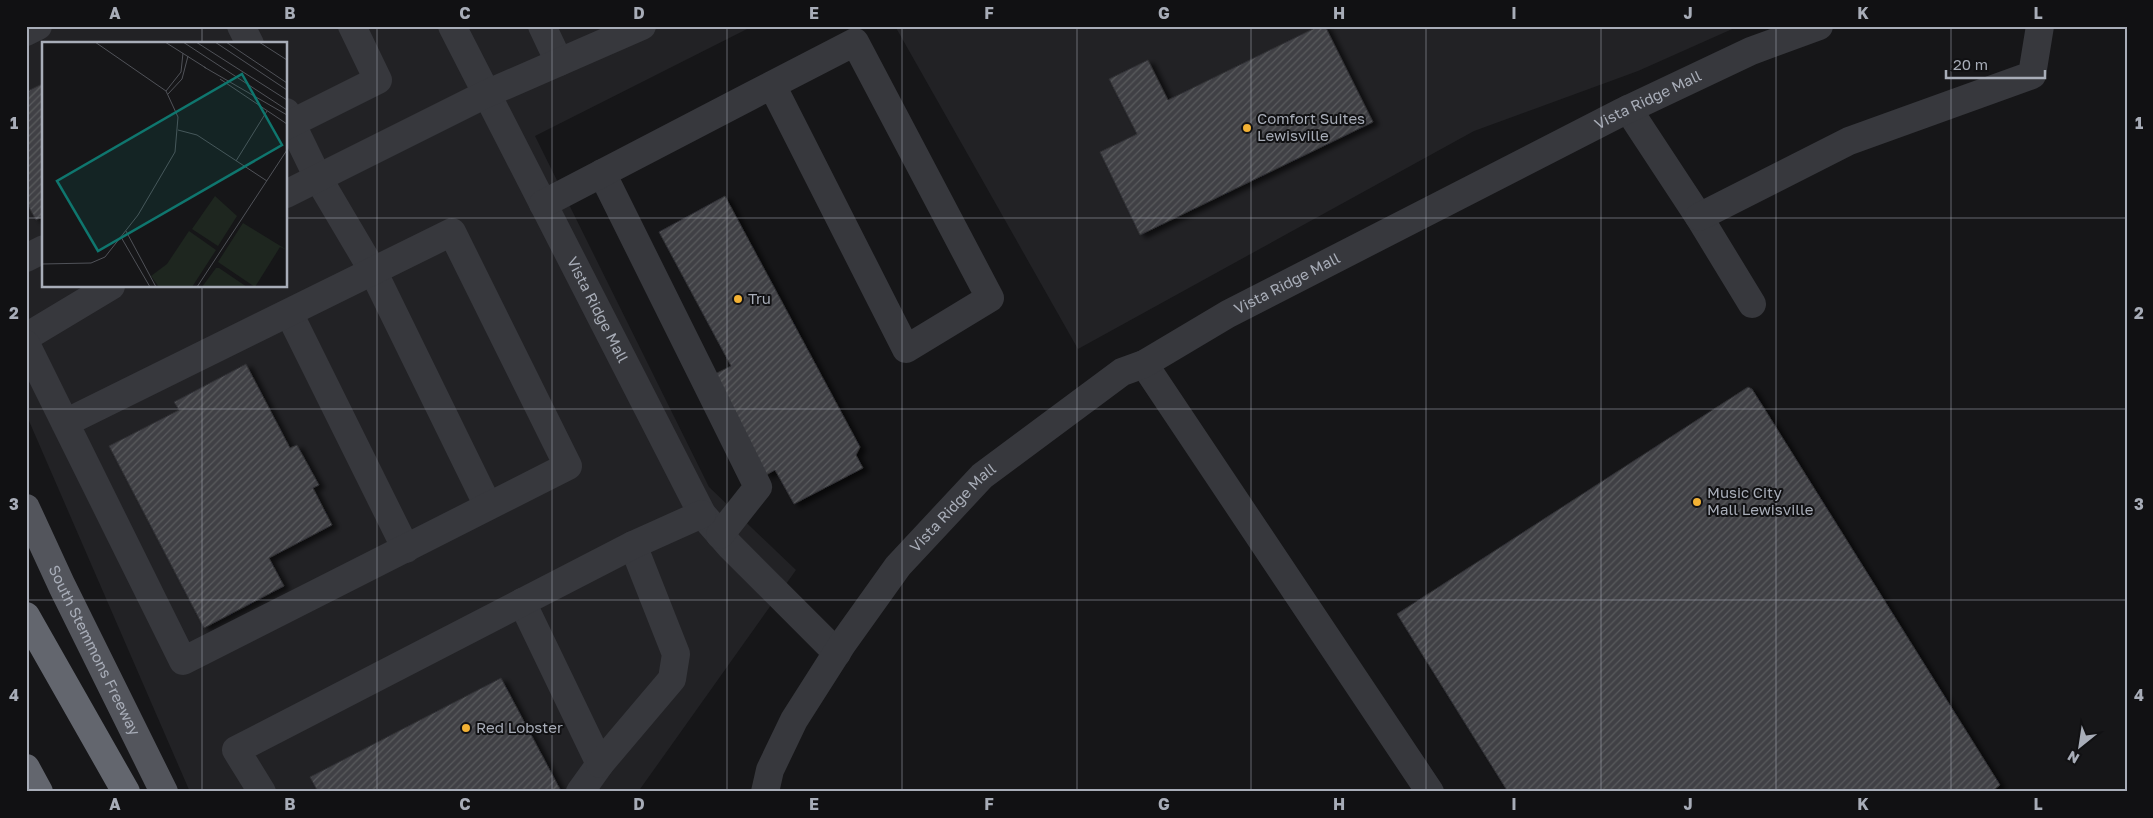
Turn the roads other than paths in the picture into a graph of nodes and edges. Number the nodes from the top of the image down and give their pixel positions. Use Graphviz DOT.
graph roads {
  1 [pos="38,26"];
  2 [pos="241,26"];
  3 [pos="352,26"];
  4 [pos="452,26"];
  5 [pos="542,26"];
  6 [pos="642,26"];
  7 [pos="2040,26"];
  8 [pos="1811,28"];
  9 [pos="26,32"];
  10 [pos="249,42"];
  11 [pos="559,62"];
  12 [pos="772,85"];
  13 [pos="486,94"];
  14 [pos="1628,109"];
  15 [pos="288,121"];
  16 [pos="602,173"];
  17 [pos="318,178"];
  18 [pos="288,193"];
  19 [pos="543,204"];
  20 [pos="1699,217"];
  21 [pos="42,250"];
  22 [pos="26,258"];
  23 [pos="373,271"];
  24 [pos="108,288"];
  25 [pos="1752,304"];
  26 [pos="289,313"];
  27 [pos="26,337"];
  28 [pos="26,344"];
  29 [pos="1144,364"];
  30 [pos="65,423"];
  31 [pos="488,506"];
  32 [pos="26,508"];
  33 [pos="702,514"];
  34 [pos="720,535"];
  35 [pos="633,545"];
  36 [pos="406,549"];
  37 [pos="522,602"];
  38 [pos="26,616"];
  39 [pos="837,653"];
  40 [pos="600,764"];
  41 [pos="26,768"];
  42 [pos="39,792"];
  43 [pos="126,792"];
  44 [pos="164,792"];
  45 [pos="262,792"];
  46 [pos="580,792"];
  47 [pos="765,792"];
  48 [pos="1430,792"];
  1 -- 9 [label="street"];
  2 -- 10 [label="street"];
  3 -- 15 [label="street"];
  4 -- 13 [label="street, Vista Ridge Mall"];
  5 -- 11 [label="street"];
  6 -- 11 [label="street"];
  7 -- 20 [label="street"];
  8 -- 14 [label="street, Vista Ridge Mall"];
  11 -- 13 [label="street"];
  12 -- 12 [label="street"];
  12 -- 16 [label="street"];
  13 -- 17 [label="street"];
  13 -- 19 [label="street, Vista Ridge Mall"];
  14 -- 20 [label="street"];
  14 -- 29 [label="street, Vista Ridge Mall"];
  15 -- 17 [label="street"];
  16 -- 19 [label="street"];
  16 -- 34 [label="street"];
  17 -- 18 [label="street"];
  17 -- 23 [label="street"];
  19 -- 33 [label="street, Vista Ridge Mall"];
  20 -- 25 [label="street"];
  21 -- 22 [label="street"];
  23 -- 26 [label="street"];
  23 -- 31 [label="street"];
  23 -- 31 [label="street"];
  24 -- 27 [label="street"];
  26 -- 30 [label="street"];
  26 -- 36 [label="street"];
  28 -- 30 [label="street"];
  29 -- 39 [label="street, Vista Ridge Mall"];
  29 -- 48 [label="street"];
  30 -- 36 [label="street"];
  31 -- 36 [label="street"];
  32 -- 44 [label="main road, South Stemmons Freeway"];
  33 -- 34 [label="street, Vista Ridge Mall"];
  33 -- 35 [label="street"];
  34 -- 39 [label="street, Vista Ridge Mall"];
  35 -- 37 [label="street"];
  35 -- 40 [label="street"];
  37 -- 40 [label="street"];
  37 -- 45 [label="street"];
  38 -- 43 [label="highway"];
  39 -- 47 [label="street, Vista Ridge Mall"];
  40 -- 46 [label="street"];
  41 -- 42 [label="highway"];
}
